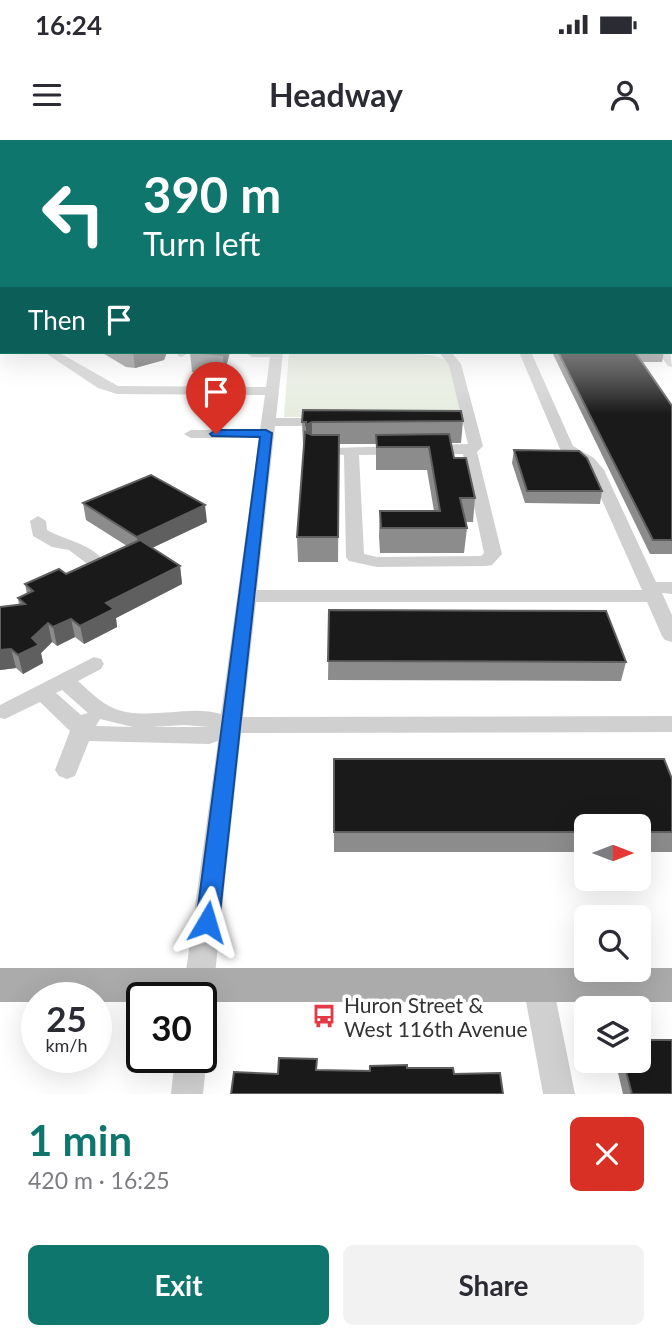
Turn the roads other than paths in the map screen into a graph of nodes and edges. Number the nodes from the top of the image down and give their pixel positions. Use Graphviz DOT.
graph roads {
  1 [pos="53,354"];
  2 [pos="277,354"];
  3 [pos="446,354"];
  4 [pos="526,354"];
  5 [pos="271,391"];
  6 [pos="349,422"];
  7 [pos="267,428"];
  8 [pos="191,434"];
  9 [pos="468,450"];
  10 [pos="325,451"];
  11 [pos="351,451"];
  12 [pos="38,521"];
  13 [pos="96,562"];
  14 [pos="672,587"];
  15 [pos="652,592"];
  16 [pos="247,596"];
  17 [pos="672,636"];
  18 [pos="94,664"];
  19 [pos="64,680"];
  20 [pos="42,692"];
  21 [pos="5,712"];
  22 [pos="104,712"];
  23 [pos="672,724"];
  24 [pos="231,725"];
  25 [pos="82,729"];
  26 [pos="67,770"];
  27 [pos="200,982"];
  28 [pos="0,985"];
  29 [pos="538,985"];
  30 [pos="672,985"];
  31 [pos="126,989"];
  32 [pos="217,991"];
  33 [pos="189,1073"];
  34 [pos="187,1094"];
  35 [pos="559,1094"];
  1 -- 5 [label="street"];
  2 -- 5 [label="street"];
  3 -- 9 [label="street"];
  4 -- 15 [label="street"];
  5 -- 7 [label="street"];
  6 -- 7 [label="street"];
  7 -- 8 [label="lane"];
  7 -- 16 [label="street"];
  9 -- 11 [label="street"];
  9 -- 11 [label="street"];
  10 -- 11 [label="street"];
  12 -- 13 [label="street"];
  14 -- 15 [label="street"];
  15 -- 16 [label="lane"];
  15 -- 17 [label="street"];
  16 -- 24 [label="street"];
  18 -- 19 [label="street"];
  19 -- 20 [label="street"];
  19 -- 22 [label="street"];
  20 -- 21 [label="street"];
  20 -- 25 [label="street"];
  22 -- 24 [label="street"];
  22 -- 25 [label="street"];
  23 -- 24 [label="street"];
  24 -- 25 [label="street"];
  24 -- 27 [label="street"];
  25 -- 26 [label="street"];
  28 -- 31 [label="main road"];
  29 -- 30 [label="main road"];
  29 -- 32 [label="main road"];
  29 -- 35 [label="street"];
  33 -- 34 [label="street"];
}
